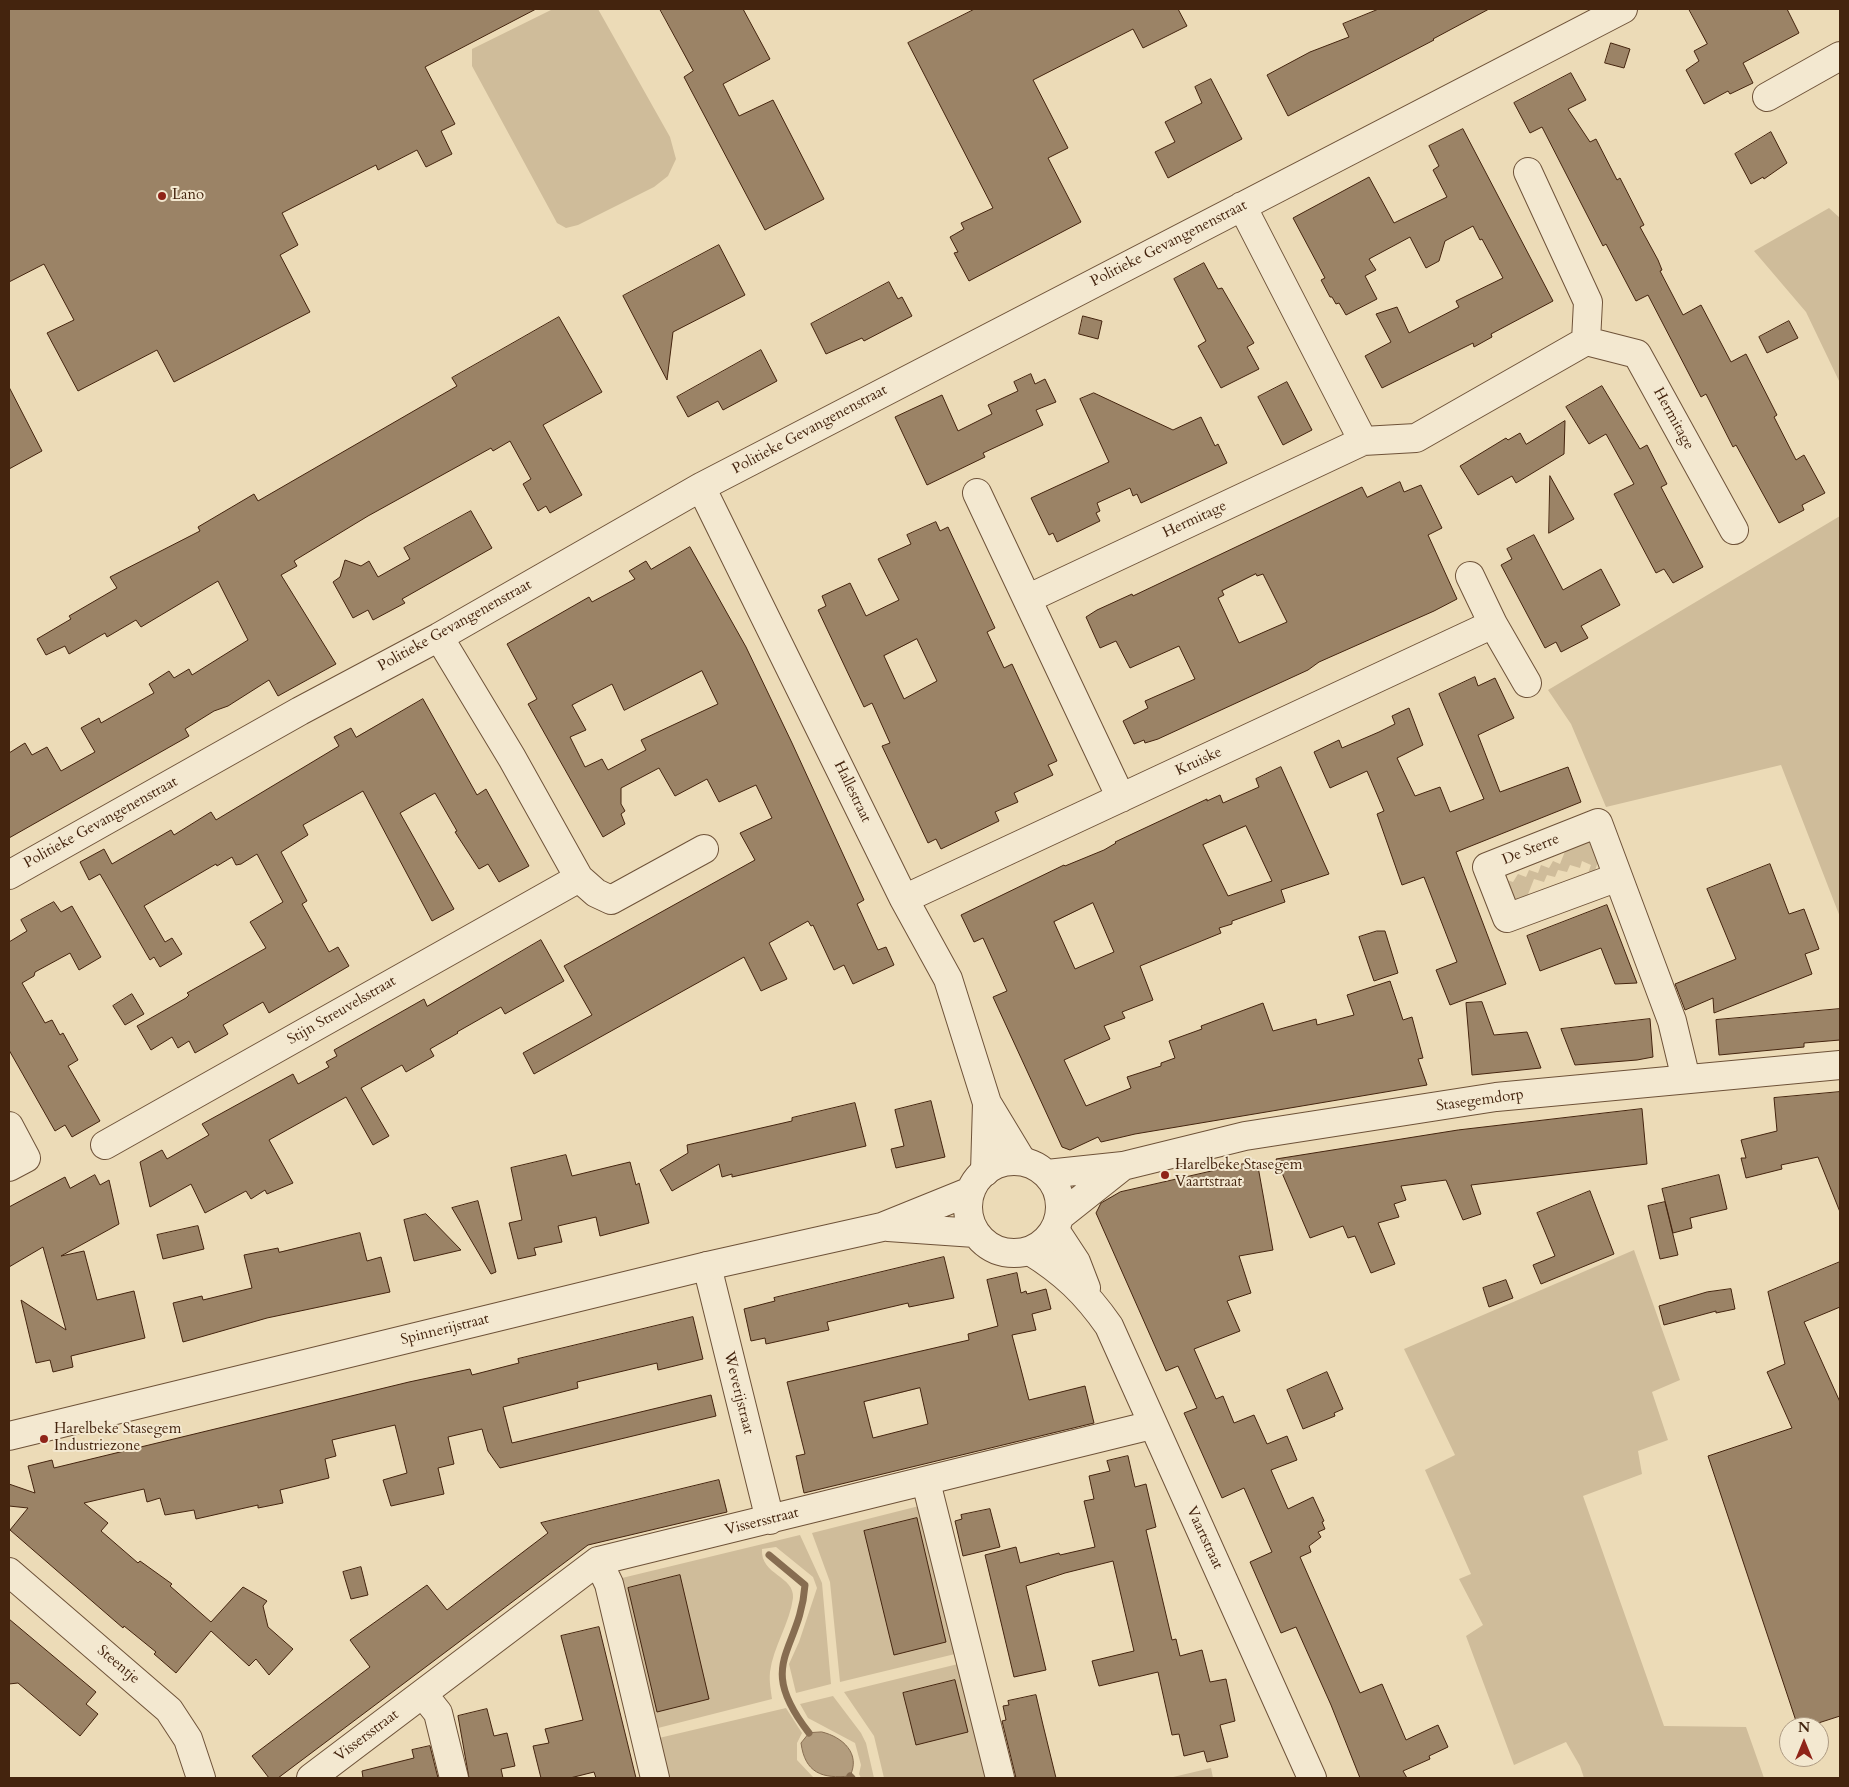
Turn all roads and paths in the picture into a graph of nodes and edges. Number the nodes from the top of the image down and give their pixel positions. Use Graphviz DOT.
graph roads {
  1 [pos="1623,9"];
  2 [pos="1840,56"];
  3 [pos="1767,97"];
  4 [pos="1528,172"];
  5 [pos="1242,206"];
  6 [pos="1586,341"];
  7 [pos="1363,441"];
  8 [pos="701,487"];
  9 [pos="978,493"];
  10 [pos="1734,530"];
  11 [pos="1470,576"];
  12 [pos="1027,599"];
  13 [pos="1494,624"];
  14 [pos="439,637"];
  15 [pos="1527,683"];
  16 [pos="1121,798"];
  17 [pos="704,848"];
  18 [pos="9,875"];
  19 [pos="1618,877"];
  20 [pos="579,878"];
  21 [pos="904,899"];
  22 [pos="1840,1065"];
  23 [pos="1686,1079"];
  24 [pos="987,1102"];
  25 [pos="9,1126"];
  26 [pos="105,1145"];
  27 [pos="1022,1161"];
  28 [pos="1123,1166"];
  29 [pos="9,1167"];
  30 [pos="1047,1174"];
  31 [pos="978,1181"];
  32 [pos="1058,1223"];
  33 [pos="882,1227"];
  34 [pos="976,1233"];
  35 [pos="1030,1251"];
  36 [pos="707,1266"];
  37 [pos="1092,1301"];
  38 [pos="1152,1425"];
  39 [pos="9,1436"];
  40 [pos="926,1482"];
  41 [pos="770,1520"];
  42 [pos="598,1561"];
  43 [pos="9,1572"];
  44 [pos="423,1694"];
  45 [pos="201,1778"];
  46 [pos="312,1778"];
  47 [pos="454,1778"];
  48 [pos="655,1778"];
  49 [pos="1000,1778"];
  50 [pos="1312,1778"];
  1 -- 5 [label="street, Politieke Gevangenenstraat"];
  2 -- 3 [label="street"];
  4 -- 6 [label="street"];
  5 -- 7 [label="street"];
  5 -- 8 [label="street, Politieke Gevangenenstraat"];
  6 -- 7 [label="street, Hermitage"];
  6 -- 10 [label="street, Hermitage"];
  7 -- 12 [label="street, Hermitage"];
  8 -- 14 [label="street, Politieke Gevangenenstraat"];
  8 -- 21 [label="street, Hallestraat"];
  9 -- 12 [label="street"];
  11 -- 13 [label="street"];
  12 -- 16 [label="street"];
  13 -- 15 [label="street"];
  13 -- 16 [label="street, Kruiske"];
  14 -- 18 [label="street, Politieke Gevangenenstraat"];
  14 -- 20 [label="street"];
  16 -- 21 [label="street, Kruiske"];
  17 -- 20 [label="street"];
  19 -- 19 [label="street, De Sterre"];
  19 -- 23 [label="street, De Sterre"];
  20 -- 26 [label="street, Stijn Streuvelsstraat"];
  21 -- 24 [label="street, Hallestraat"];
  22 -- 23 [label="street, Stasegemdorp"];
  23 -- 28 [label="street, Stasegemdorp"];
  24 -- 27 [label="street, Hallestraat"];
  24 -- 31 [label="street, Hallestraat"];
  25 -- 29 [label="street"];
  27 -- 30 [label="street"];
  27 -- 31 [label="street"];
  28 -- 30 [label="street, Stasegemdorp"];
  28 -- 32 [label="street, Stasegemdorp"];
  30 -- 32 [label="street"];
  31 -- 33 [label="street, Spinnerijstraat"];
  31 -- 34 [label="street"];
  32 -- 35 [label="street"];
  32 -- 37 [label="street, Vaartstraat"];
  33 -- 34 [label="street, Spinnerijstraat"];
  33 -- 36 [label="street, Spinnerijstraat"];
  34 -- 35 [label="street"];
  35 -- 37 [label="street, Vaartstraat"];
  36 -- 39 [label="street, Spinnerijstraat"];
  36 -- 41 [label="street, Weverijstraat"];
  37 -- 38 [label="street, Vaartstraat"];
  38 -- 40 [label="street, Vissersstraat"];
  38 -- 50 [label="street, Vaartstraat"];
  40 -- 41 [label="street, Vissersstraat"];
  40 -- 49 [label="street"];
  41 -- 42 [label="street, Vissersstraat"];
  42 -- 44 [label="street, Vissersstraat"];
  42 -- 48 [label="street"];
  43 -- 45 [label="street, Steentje"];
  44 -- 46 [label="street, Vissersstraat"];
  44 -- 47 [label="street"];
}
